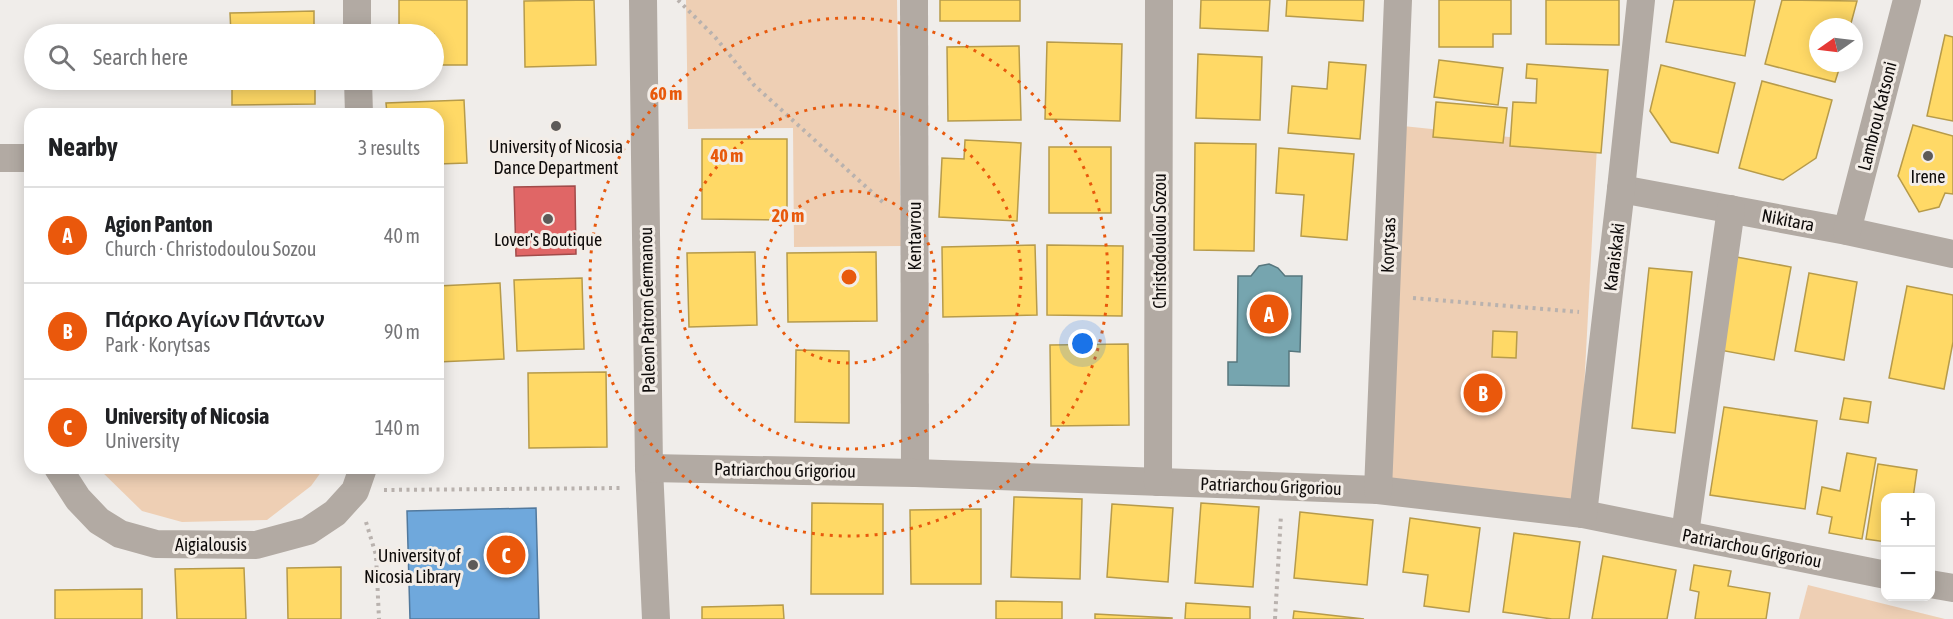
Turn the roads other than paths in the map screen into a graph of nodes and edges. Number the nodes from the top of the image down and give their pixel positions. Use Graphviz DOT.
graph roads {
  1 [pos="357,0"];
  2 [pos="643,0"];
  3 [pos="914,0"];
  4 [pos="1159,0"];
  5 [pos="1398,0"];
  6 [pos="1641,0"];
  7 [pos="1907,0"];
  8 [pos="357,24"];
  9 [pos="358,90"];
  10 [pos="359,108"];
  11 [pos="0,158"];
  12 [pos="24,158"];
  13 [pos="1622,189"];
  14 [pos="1731,209"];
  15 [pos="1847,231"];
  16 [pos="1953,254"];
  17 [pos="915,473"];
  18 [pos="62,474"];
  19 [pos="650,477"];
  20 [pos="359,479"];
  21 [pos="1158,482"];
  22 [pos="1378,490"];
  23 [pos="1583,514"];
  24 [pos="1685,534"];
  25 [pos="1881,574"];
  26 [pos="1935,585"];
  27 [pos="1953,588"];
  28 [pos="656,619"];
  1 -- 8 [label="street"];
  2 -- 19 [label="street, Paleon Patron Germanou"];
  3 -- 17 [label="street, Kentavrou"];
  4 -- 21 [label="street, Christodoulou Sozou"];
  5 -- 22 [label="street, Korytsas"];
  6 -- 13 [label="street, Karaiskaki"];
  7 -- 15 [label="street, Lambrou Katsoni"];
  9 -- 10 [label="street"];
  11 -- 12 [label="street"];
  13 -- 14 [label="street, Nikitara"];
  13 -- 23 [label="street, Karaiskaki"];
  14 -- 15 [label="street, Nikitara"];
  14 -- 24 [label="street"];
  15 -- 16 [label="street, Nikitara"];
  17 -- 19 [label="street, Patriarchou Grigoriou"];
  17 -- 21 [label="street, Patriarchou Grigoriou"];
  18 -- 20 [label="street, Aigialousis"];
  19 -- 28 [label="street, Paleon Patron Germanou"];
  21 -- 22 [label="street, Patriarchou Grigoriou"];
  22 -- 23 [label="street, Patriarchou Grigoriou"];
  23 -- 24 [label="street, Patriarchou Grigoriou"];
  24 -- 25 [label="street, Patriarchou Grigoriou"];
  26 -- 27 [label="street"];
}
